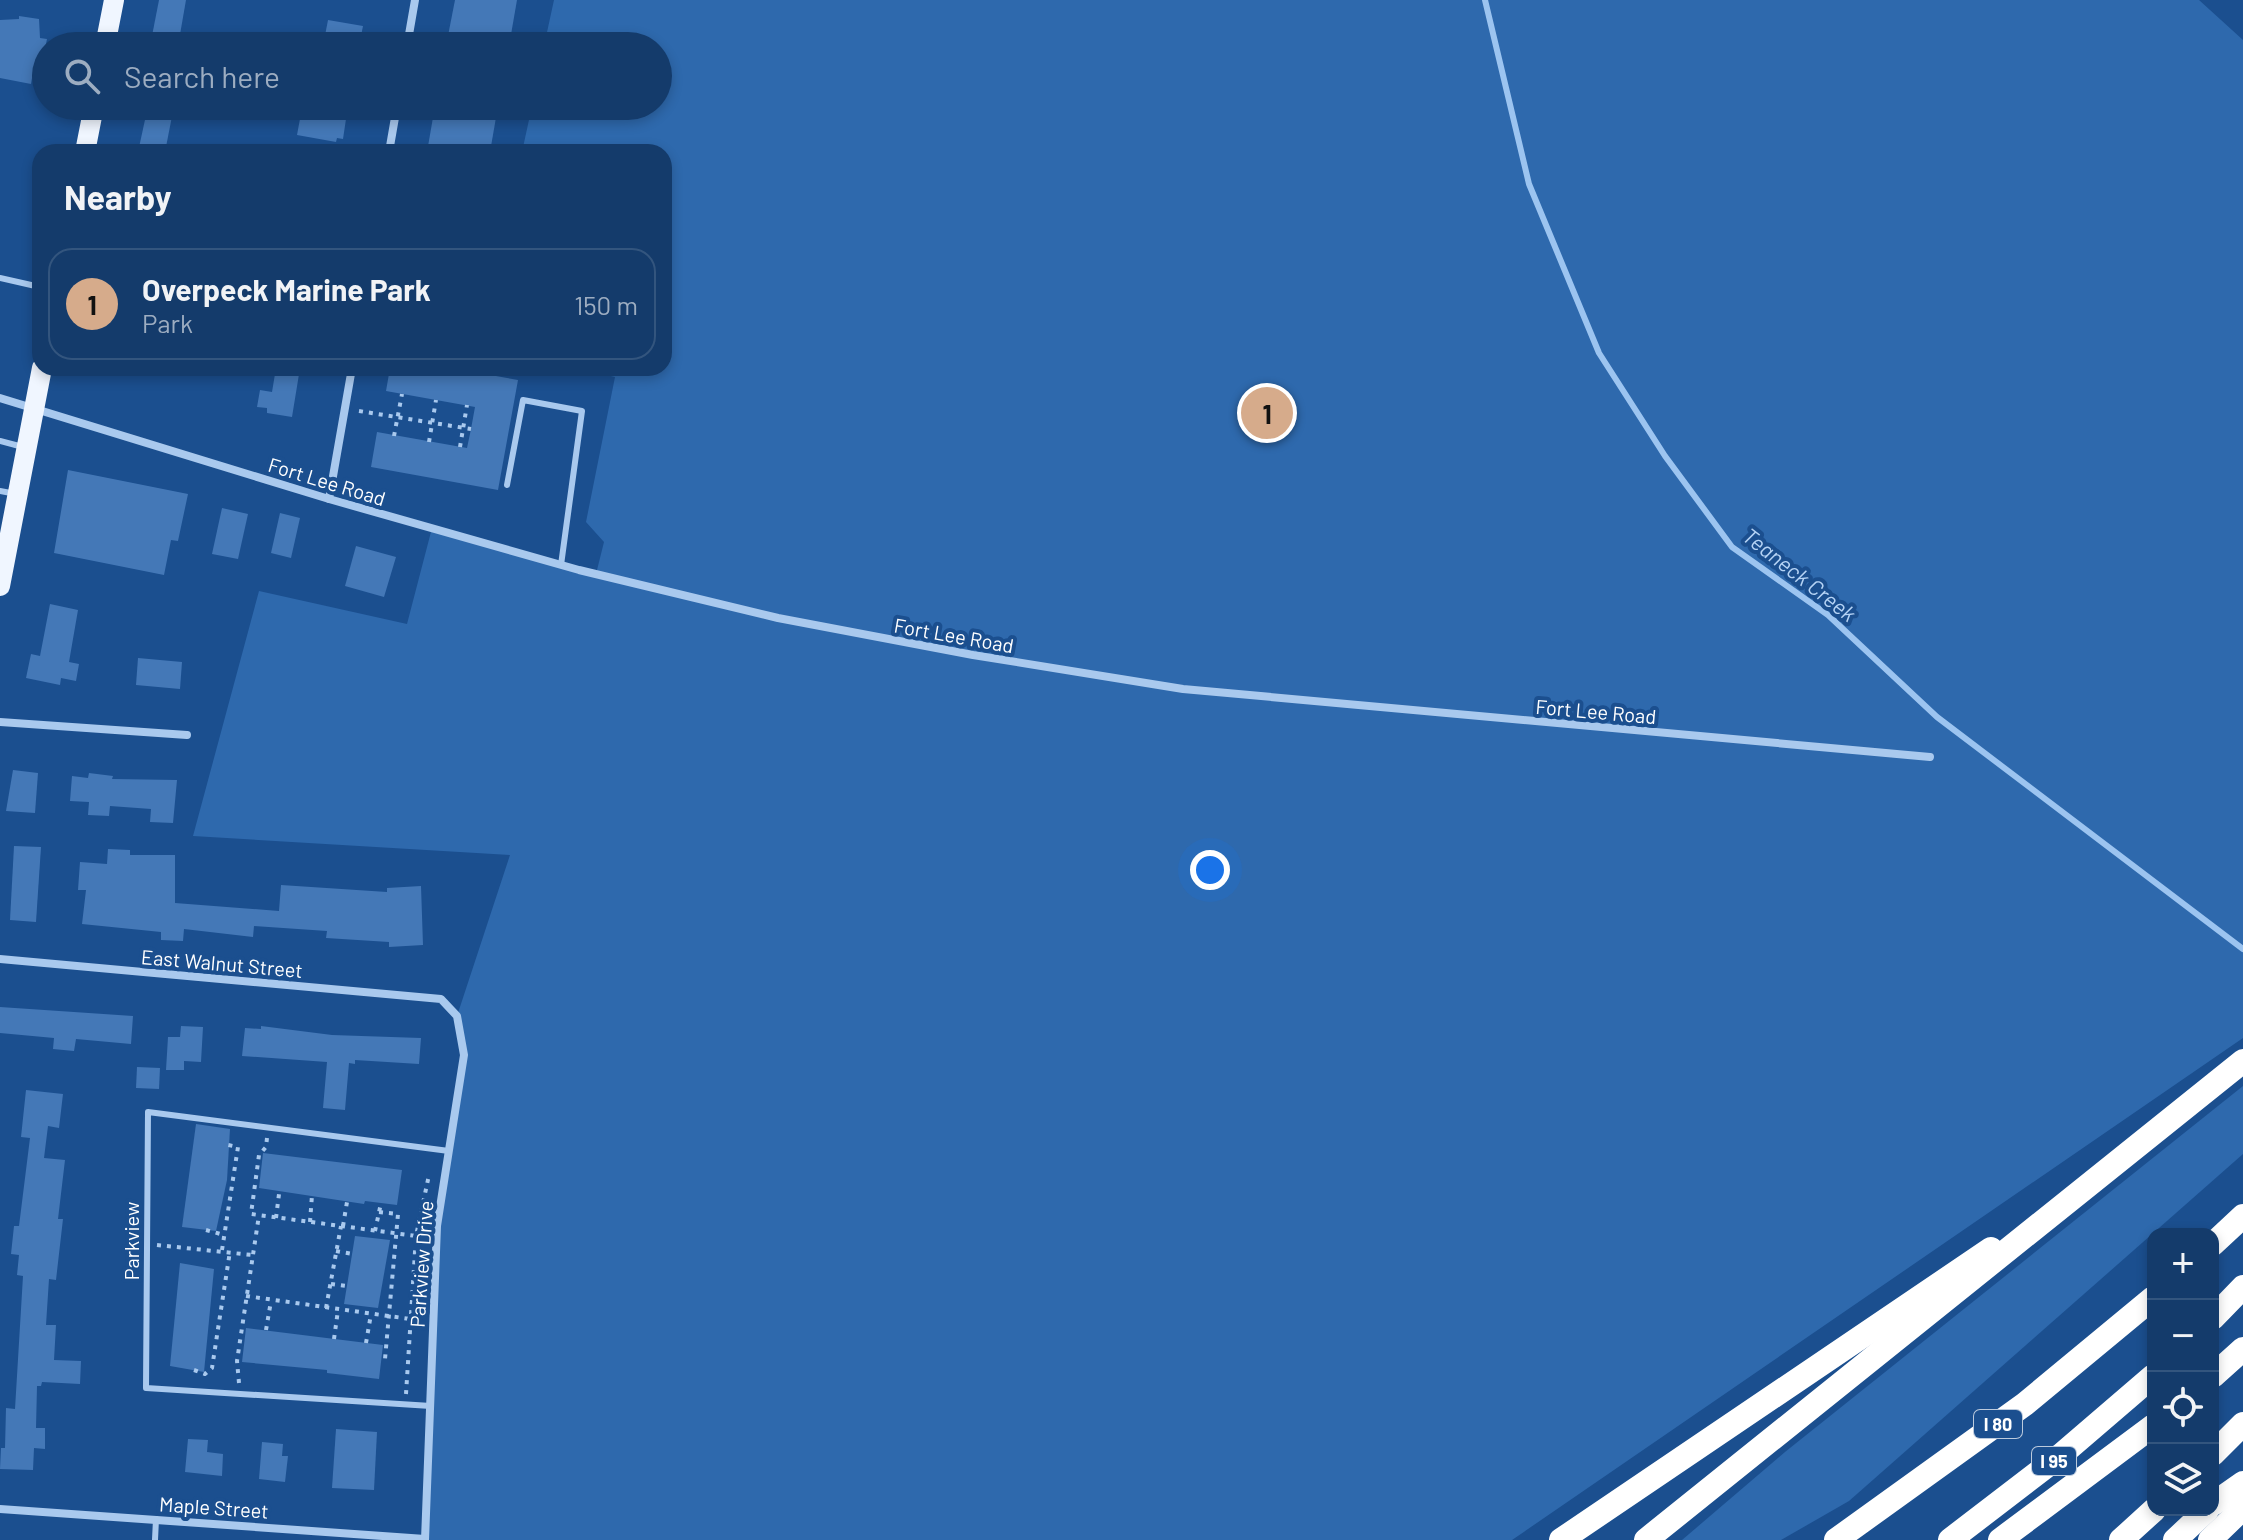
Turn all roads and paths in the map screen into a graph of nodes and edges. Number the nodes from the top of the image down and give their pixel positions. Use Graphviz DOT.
graph roads {
  1 [pos="114,0"];
  2 [pos="415,0"];
  3 [pos="108,32"];
  4 [pos="409,32"];
  5 [pos="91,120"];
  6 [pos="395,120"];
  7 [pos="87,144"];
  8 [pos="390,144"];
  9 [pos="0,278"];
  10 [pos="32,285"];
  11 [pos="40,376"];
  12 [pos="351,376"];
  13 [pos="402,394"];
  14 [pos="0,398"];
  15 [pos="436,400"];
  16 [pos="467,405"];
  17 [pos="34,407"];
  18 [pos="345,408"];
  19 [pos="398,417"];
  20 [pos="432,423"];
  21 [pos="463,428"];
  22 [pos="471,429"];
  23 [pos="394,436"];
  24 [pos="0,441"];
  25 [pos="429,442"];
  26 [pos="460,447"];
  27 [pos="27,448"];
  28 [pos="507,485"];
  29 [pos="9,493"];
  30 [pos="329,499"];
  31 [pos="561,565"];
  32 [pos="0,586"];
  33 [pos="0,722"];
  34 [pos="187,735"];
  35 [pos="1930,757"];
  36 [pos="0,959"];
  37 [pos="441,999"];
  38 [pos="2243,1061"];
  39 [pos="268,1128"];
  40 [pos="228,1145"];
  41 [pos="434,1150"];
  42 [pos="449,1151"];
  43 [pos="279,1194"];
  44 [pos="312,1195"];
  45 [pos="347,1202"];
  46 [pos="381,1203"];
  47 [pos="2061,1205"];
  48 [pos="379,1212"];
  49 [pos="219,1213"];
  50 [pos="227,1214"];
  51 [pos="259,1215"];
  52 [pos="2243,1216"];
  53 [pos="276,1218"];
  54 [pos="310,1222"];
  55 [pos="342,1226"];
  56 [pos="206,1230"];
  57 [pos="375,1231"];
  58 [pos="396,1233"];
  59 [pos="224,1235"];
  60 [pos="416,1236"];
  61 [pos="2219,1238"];
  62 [pos="147,1244"];
  63 [pos="222,1250"];
  64 [pos="230,1251"];
  65 [pos="336,1251"];
  66 [pos="353,1254"];
  67 [pos="253,1255"];
  68 [pos="331,1284"];
  69 [pos="346,1286"];
  70 [pos="2243,1287"];
  71 [pos="246,1296"];
  72 [pos="272,1300"];
  73 [pos="2151,1300"];
  74 [pos="326,1308"];
  75 [pos="338,1309"];
  76 [pos="2219,1312"];
  77 [pos="371,1314"];
  78 [pos="388,1317"];
  79 [pos="410,1319"];
  80 [pos="266,1330"];
  81 [pos="334,1339"];
  82 [pos="366,1343"];
  83 [pos="2243,1349"];
  84 [pos="381,1359"];
  85 [pos="194,1370"];
  86 [pos="2217,1372"];
  87 [pos="2147,1381"];
  88 [pos="238,1393"];
  89 [pos="406,1404"];
  90 [pos="431,1406"];
  91 [pos="2243,1424"];
  92 [pos="2147,1430"];
  93 [pos="2219,1448"];
  94 [pos="2243,1483"];
  95 [pos="2219,1500"];
  96 [pos="2243,1508"];
  97 [pos="0,1509"];
  98 [pos="2147,1516"];
  99 [pos="2201,1516"];
  100 [pos="156,1519"];
  101 [pos="155,1540"];
  102 [pos="425,1540"];
  103 [pos="1561,1540"];
  104 [pos="1646,1540"];
  105 [pos="1836,1540"];
  106 [pos="1950,1540"];
  107 [pos="2000,1540"];
  108 [pos="2121,1540"];
  109 [pos="2175,1540"];
  110 [pos="2210,1540"];
  1 -- 3 [label="main road"];
  2 -- 4 [label="street"];
  5 -- 7 [label="main road"];
  6 -- 8 [label="street"];
  9 -- 10 [label="lane"];
  11 -- 17 [label="main road"];
  12 -- 18 [label="street"];
  13 -- 19 [label="path"];
  14 -- 17 [label="street, Fort Lee Road"];
  15 -- 20 [label="path"];
  16 -- 21 [label="path"];
  17 -- 27 [label="main road"];
  17 -- 30 [label="street, Fort Lee Road"];
  18 -- 19 [label="path"];
  18 -- 30 [label="street"];
  19 -- 20 [label="path"];
  19 -- 23 [label="path"];
  20 -- 21 [label="path"];
  20 -- 25 [label="path"];
  21 -- 22 [label="path"];
  21 -- 26 [label="path"];
  24 -- 27 [label="lane"];
  27 -- 29 [label="main road"];
  28 -- 31 [label="lane"];
  29 -- 32 [label="main road"];
  30 -- 31 [label="street, Fort Lee Road"];
  31 -- 35 [label="street, Fort Lee Road"];
  33 -- 34 [label="street"];
  36 -- 37 [label="street, East Walnut Street"];
  37 -- 42 [label="street, Parkview Drive"];
  38 -- 47 [label="highway"];
  39 -- 41 [label="lane, Parkview"];
  39 -- 51 [label="path"];
  39 -- 62 [label="lane, Parkview"];
  40 -- 50 [label="path"];
  41 -- 42 [label="lane, Parkview"];
  41 -- 60 [label="path"];
  42 -- 90 [label="street, Parkview Drive"];
  43 -- 53 [label="path"];
  44 -- 54 [label="path"];
  45 -- 55 [label="path"];
  46 -- 48 [label="path"];
  47 -- 103 [label="highway"];
  47 -- 104 [label="highway"];
  48 -- 57 [label="path"];
  48 -- 58 [label="path"];
  49 -- 50 [label="path"];
  50 -- 59 [label="path"];
  51 -- 53 [label="path"];
  51 -- 67 [label="path"];
  52 -- 61 [label="highway"];
  53 -- 54 [label="path"];
  54 -- 55 [label="path"];
  55 -- 57 [label="path"];
  55 -- 65 [label="path"];
  56 -- 59 [label="path"];
  57 -- 58 [label="path"];
  58 -- 60 [label="path"];
  58 -- 78 [label="path"];
  59 -- 63 [label="path"];
  60 -- 79 [label="path"];
  62 -- 63 [label="path"];
  62 -- 88 [label="lane, Parkview"];
  63 -- 64 [label="path"];
  64 -- 67 [label="path"];
  64 -- 85 [label="path"];
  65 -- 66 [label="path"];
  65 -- 68 [label="path"];
  67 -- 71 [label="path"];
  68 -- 69 [label="path"];
  68 -- 74 [label="path"];
  70 -- 76 [label="highway"];
  71 -- 72 [label="path"];
  71 -- 88 [label="path"];
  72 -- 74 [label="path"];
  72 -- 80 [label="path"];
  73 -- 105 [label="highway, I 80"];
  74 -- 75 [label="path"];
  75 -- 77 [label="path"];
  75 -- 81 [label="path"];
  77 -- 78 [label="path"];
  77 -- 82 [label="path"];
  78 -- 79 [label="path"];
  78 -- 84 [label="path"];
  79 -- 89 [label="path"];
  83 -- 86 [label="highway"];
  87 -- 106 [label="highway, I 95"];
  88 -- 89 [label="lane, Parkview"];
  89 -- 90 [label="lane, Parkview"];
  90 -- 102 [label="street, Parkview Drive"];
  91 -- 93 [label="highway"];
  92 -- 107 [label="highway, I 95"];
  94 -- 95 [label="highway"];
  96 -- 110 [label="highway"];
  97 -- 100 [label="street, Maple Street"];
  98 -- 108 [label="highway"];
  99 -- 109 [label="highway"];
  100 -- 101 [label="lane"];
  100 -- 102 [label="street, Maple Street"];
}
